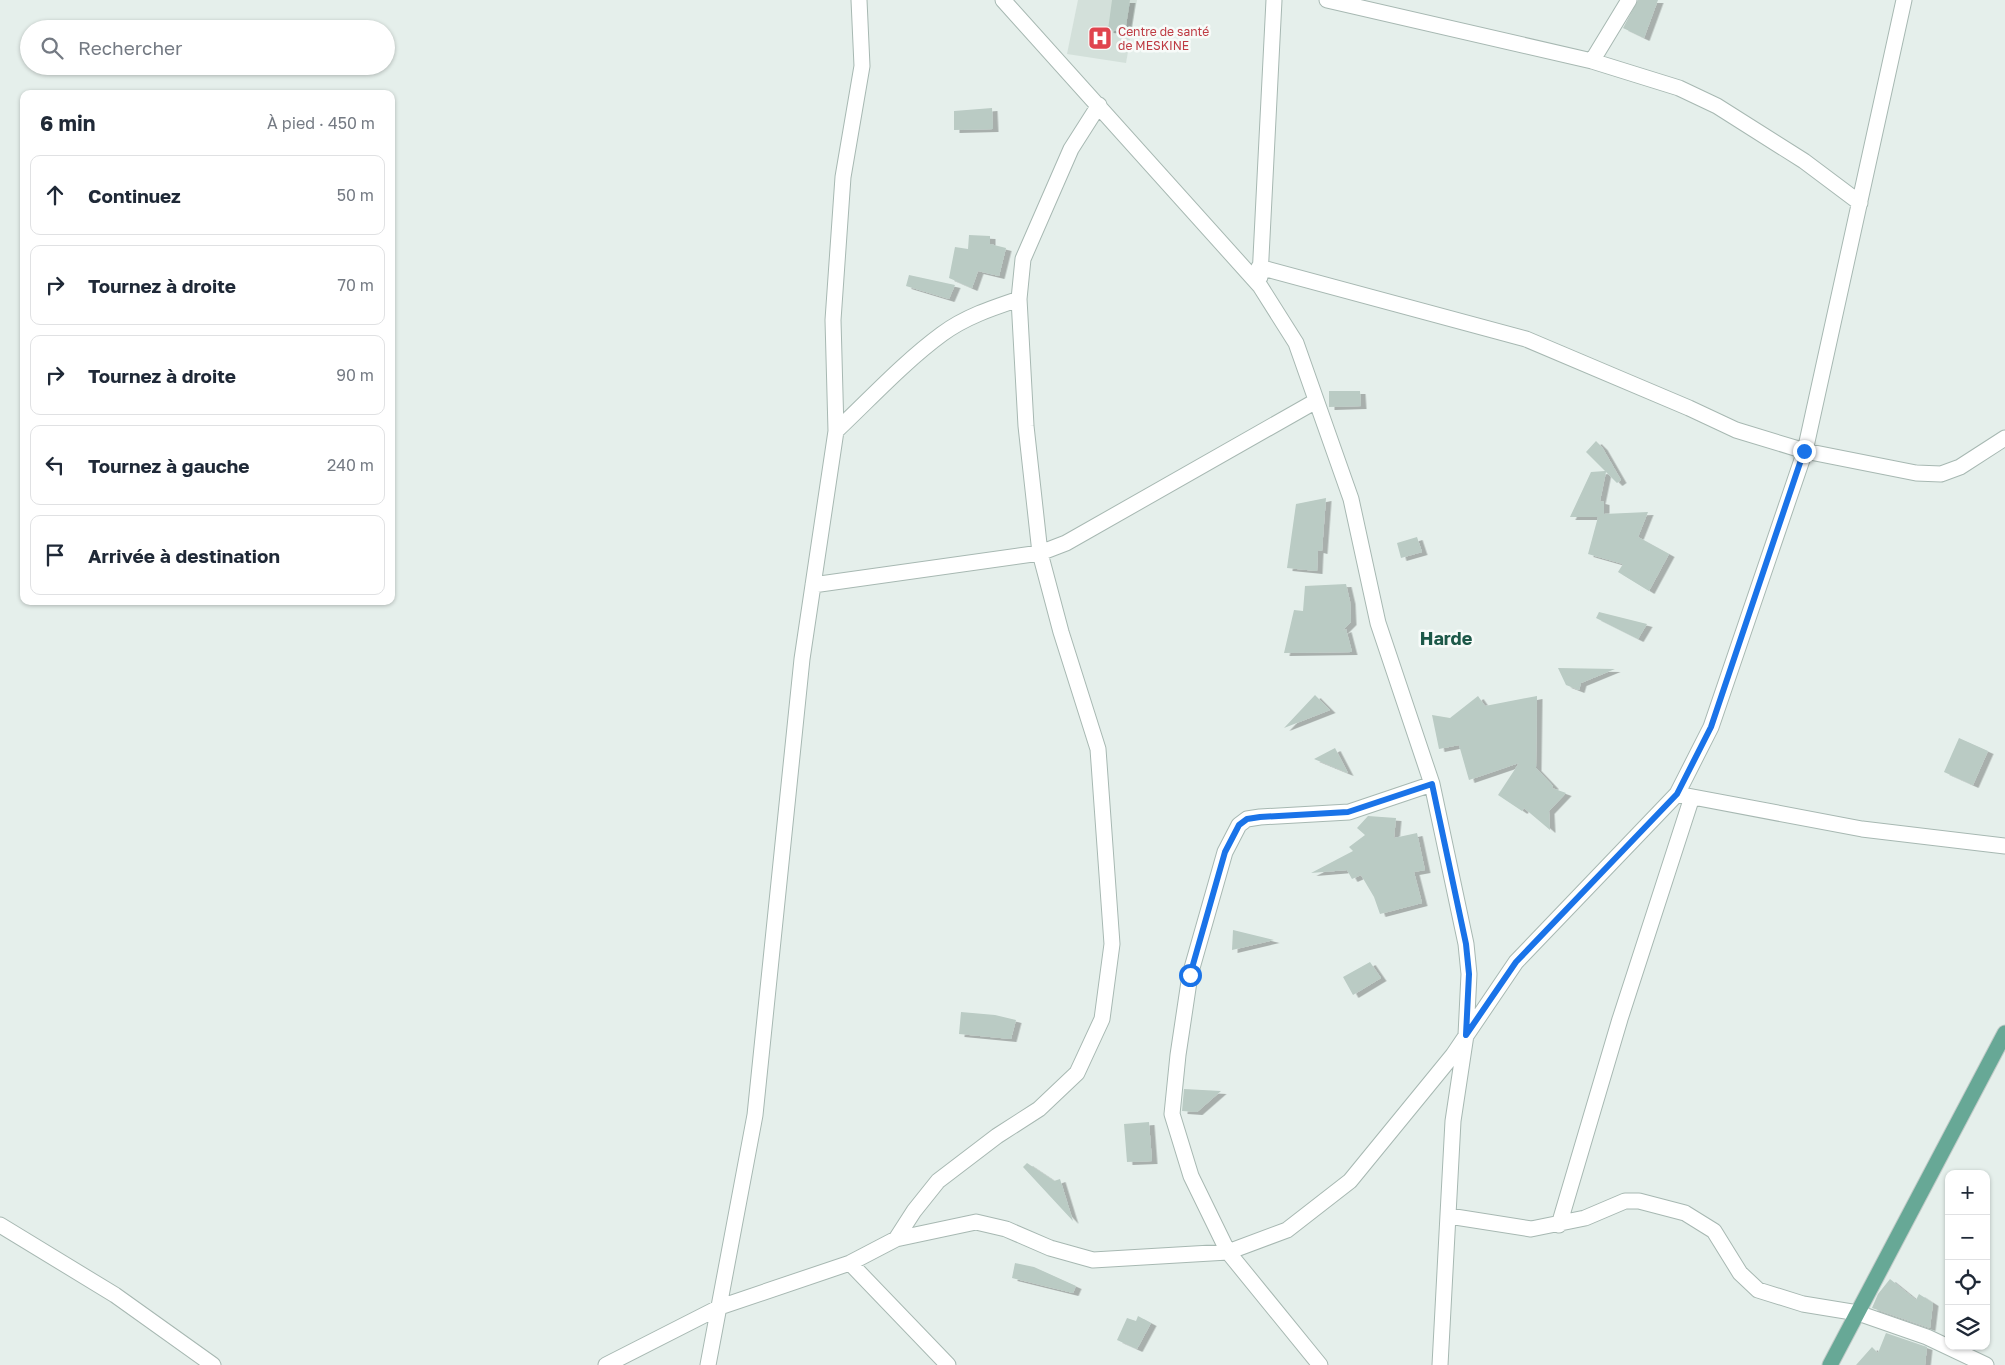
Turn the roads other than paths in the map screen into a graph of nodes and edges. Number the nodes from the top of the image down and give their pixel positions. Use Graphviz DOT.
graph roads {
  1 [pos="859,0"];
  2 [pos="1003,0"];
  3 [pos="1274,0"];
  4 [pos="1327,0"];
  5 [pos="1629,0"];
  6 [pos="1904,0"];
  7 [pos="1592,61"];
  8 [pos="1099,105"];
  9 [pos="1860,203"];
  10 [pos="1260,267"];
  11 [pos="1260,286"];
  12 [pos="1019,299"];
  13 [pos="1316,401"];
  14 [pos="836,431"];
  15 [pos="2005,438"];
  16 [pos="1804,451"];
  17 [pos="1040,553"];
  18 [pos="813,585"];
  19 [pos="1432,784"];
  20 [pos="1684,795"];
  21 [pos="2005,846"];
  22 [pos="2005,1033"];
  23 [pos="1466,1035"];
  24 [pos="1449,1216"];
  25 [pos="0,1225"];
  26 [pos="1559,1225"];
  27 [pos="896,1239"];
  28 [pos="1228,1252"];
  29 [pos="850,1263"];
  30 [pos="720,1307"];
  31 [pos="1858,1313"];
  32 [pos="213,1365"];
  33 [pos="606,1365"];
  34 [pos="708,1365"];
  35 [pos="948,1365"];
  36 [pos="1320,1365"];
  37 [pos="1440,1365"];
  38 [pos="1830,1365"];
  39 [pos="1986,1365"];
  1 -- 14 [label="street"];
  2 -- 8 [label="street"];
  3 -- 10 [label="street"];
  4 -- 7 [label="street"];
  5 -- 7 [label="street"];
  6 -- 9 [label="street"];
  7 -- 9 [label="street"];
  8 -- 11 [label="street"];
  8 -- 12 [label="street"];
  9 -- 16 [label="street"];
  10 -- 11 [label="street"];
  10 -- 16 [label="street"];
  11 -- 13 [label="street"];
  12 -- 14 [label="street"];
  12 -- 17 [label="street"];
  13 -- 17 [label="street"];
  13 -- 19 [label="street"];
  14 -- 18 [label="street"];
  15 -- 16 [label="street"];
  16 -- 20 [label="street"];
  17 -- 18 [label="street"];
  17 -- 27 [label="street"];
  18 -- 30 [label="street"];
  19 -- 23 [label="street"];
  19 -- 28 [label="street"];
  20 -- 21 [label="street"];
  20 -- 23 [label="street"];
  20 -- 26 [label="street"];
  22 -- 31 [label="main road"];
  23 -- 24 [label="street"];
  23 -- 28 [label="street"];
  24 -- 26 [label="street"];
  24 -- 37 [label="street"];
  25 -- 32 [label="street"];
  26 -- 31 [label="street"];
  27 -- 28 [label="street"];
  27 -- 29 [label="street"];
  28 -- 36 [label="street"];
  29 -- 30 [label="street"];
  29 -- 35 [label="street"];
  30 -- 33 [label="street"];
  30 -- 34 [label="street"];
  31 -- 38 [label="main road"];
  31 -- 39 [label="street"];
}
